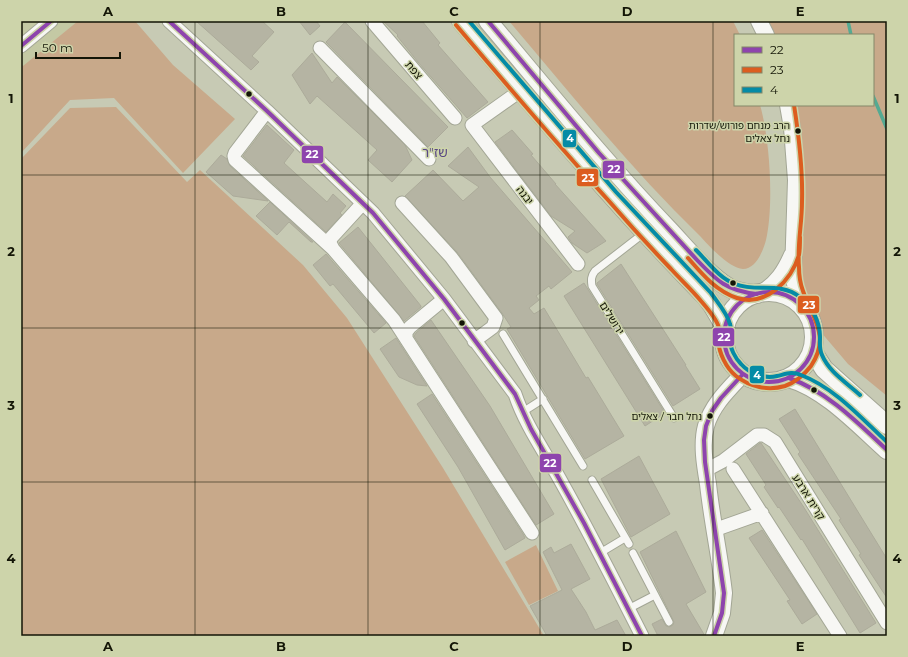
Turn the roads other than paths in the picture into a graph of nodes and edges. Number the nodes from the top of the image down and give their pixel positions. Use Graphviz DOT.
graph roads {
  1 [pos="169,21"];
  2 [pos="372,21"];
  3 [pos="461,21"];
  4 [pos="488,21"];
  5 [pos="760,21"];
  6 [pos="45,23"];
  7 [pos="766,34"];
  8 [pos="21,46"];
  9 [pos="320,48"];
  10 [pos="520,91"];
  11 [pos="788,106"];
  12 [pos="267,111"];
  13 [pos="455,118"];
  14 [pos="429,159"];
  15 [pos="363,203"];
  16 [pos="402,203"];
  17 [pos="644,233"];
  18 [pos="333,249"];
  19 [pos="793,251"];
  20 [pos="578,264"];
  21 [pos="759,293"];
  22 [pos="444,299"];
  23 [pos="806,311"];
  24 [pos="725,328"];
  25 [pos="504,334"];
  26 [pos="406,338"];
  27 [pos="474,341"];
  28 [pos="813,347"];
  29 [pos="743,374"];
  30 [pos="789,378"];
  31 [pos="543,400"];
  32 [pos="521,413"];
  33 [pos="674,418"];
  34 [pos="887,425"];
  35 [pos="887,450"];
  36 [pos="583,466"];
  37 [pos="732,469"];
  38 [pos="706,470"];
  39 [pos="592,480"];
  40 [pos="762,513"];
  41 [pos="714,530"];
  42 [pos="532,533"];
  43 [pos="600,553"];
  44 [pos="633,553"];
  45 [pos="654,595"];
  46 [pos="628,609"];
  47 [pos="669,622"];
  48 [pos="887,623"];
  49 [pos="642,636"];
  50 [pos="714,636"];
  51 [pos="840,636"];
  1 -- 12 [label="street"];
  2 -- 13 [label="street, צפת"];
  3 -- 10 [label="main road"];
  4 -- 21 [label="main road"];
  5 -- 7 [label="street"];
  6 -- 8 [label="street"];
  9 -- 14 [label="street"];
  10 -- 17 [label="main road"];
  10 -- 20 [label="street, יבנה"];
  11 -- 19 [label="street"];
  12 -- 15 [label="street"];
  12 -- 18 [label="street"];
  15 -- 18 [label="street"];
  15 -- 22 [label="street"];
  16 -- 27 [label="street"];
  17 -- 24 [label="main road"];
  17 -- 33 [label="lane, ירושלים"];
  18 -- 26 [label="street"];
  19 -- 21 [label="street"];
  19 -- 23 [label="street"];
  21 -- 23 [label="main road"];
  21 -- 24 [label="main road"];
  22 -- 26 [label="street"];
  22 -- 27 [label="street"];
  23 -- 28 [label="main road"];
  24 -- 29 [label="main road"];
  25 -- 31 [label="lane"];
  26 -- 42 [label="street"];
  27 -- 32 [label="street"];
  28 -- 30 [label="main road"];
  28 -- 34 [label="main road"];
  29 -- 30 [label="main road"];
  29 -- 38 [label="street"];
  30 -- 35 [label="main road"];
  31 -- 32 [label="lane"];
  31 -- 36 [label="lane"];
  32 -- 43 [label="street"];
  37 -- 40 [label="street"];
  38 -- 41 [label="street"];
  38 -- 48 [label="street, קרית ארבע"];
  39 -- 43 [label="lane"];
  40 -- 41 [label="street"];
  40 -- 51 [label="street"];
  41 -- 50 [label="street"];
  43 -- 46 [label="street"];
  44 -- 45 [label="lane"];
  45 -- 46 [label="lane"];
  45 -- 47 [label="lane"];
  46 -- 49 [label="street"];
}
